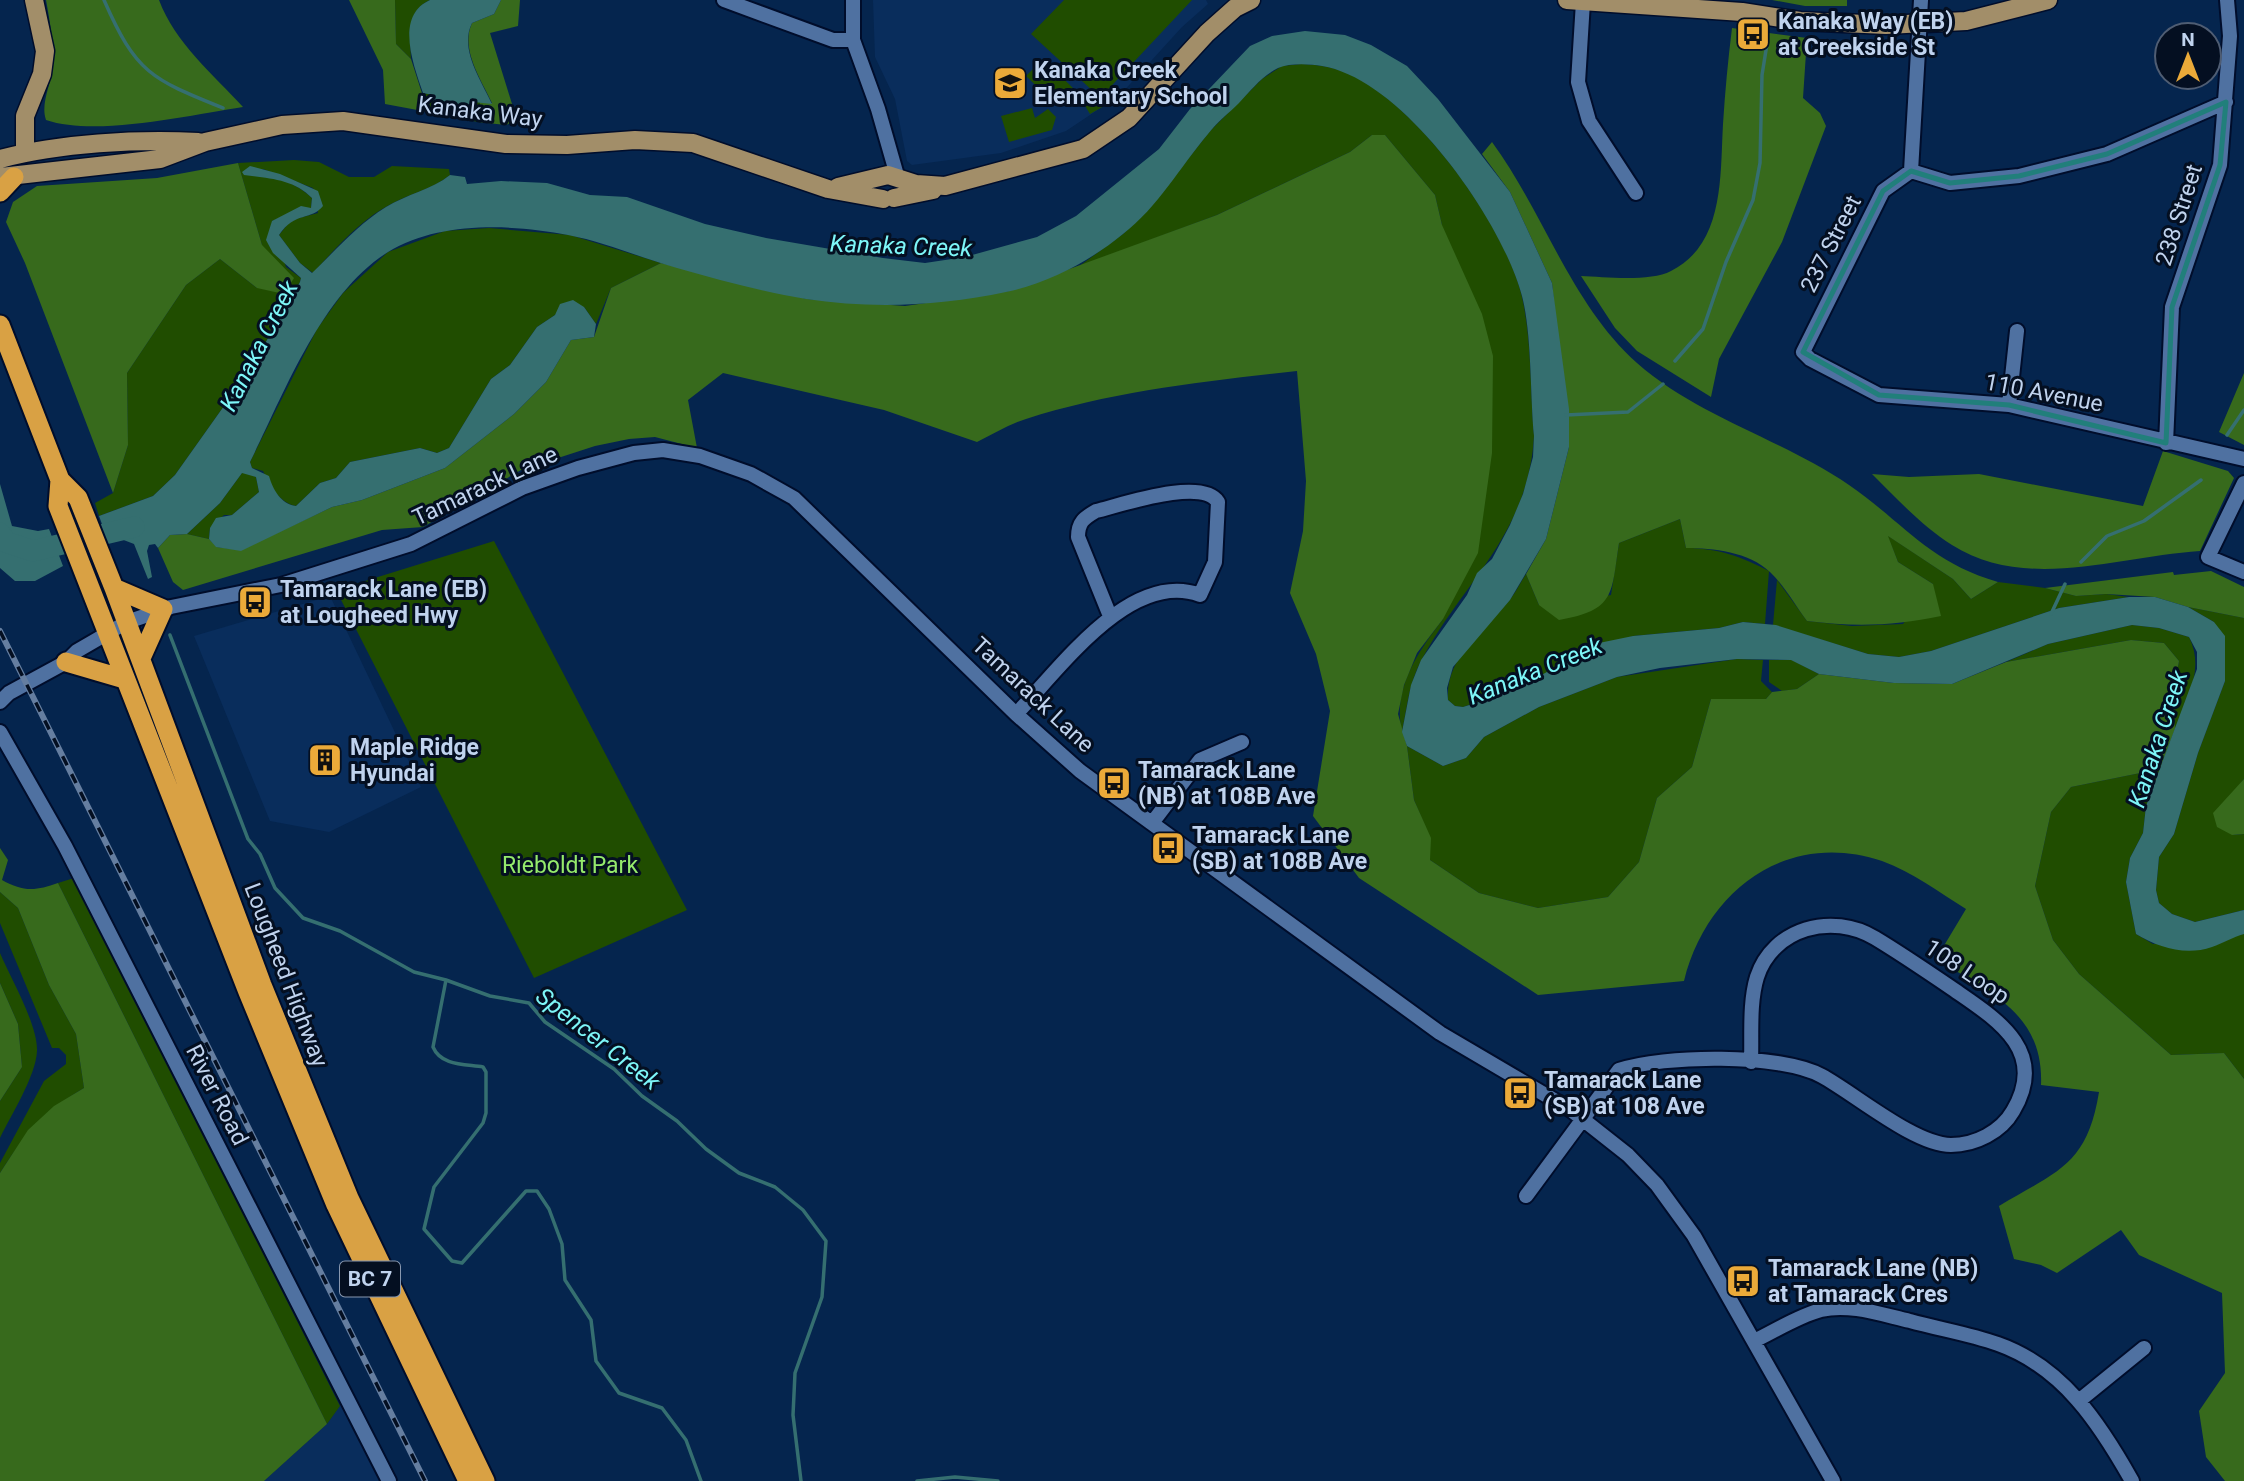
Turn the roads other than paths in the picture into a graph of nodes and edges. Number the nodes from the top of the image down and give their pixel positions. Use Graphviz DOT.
graph roads {
  1 [pos="34,0"];
  2 [pos="724,0"];
  3 [pos="853,0"];
  4 [pos="1922,0"];
  5 [pos="2049,0"];
  6 [pos="2227,0"];
  7 [pos="1575,1"];
  8 [pos="1239,3"];
  9 [pos="1688,4"];
  10 [pos="1918,24"];
  11 [pos="853,40"];
  12 [pos="2226,102"];
  13 [pos="205,142"];
  14 [pos="9,155"];
  15 [pos="1911,171"];
  16 [pos="7,177"];
  17 [pos="889,179"];
  18 [pos="940,187"];
  19 [pos="828,188"];
  20 [pos="0,192"];
  21 [pos="1636,193"];
  22 [pos="889,199"];
  23 [pos="0,325"];
  24 [pos="2017,331"];
  25 [pos="6,352"];
  26 [pos="1803,352"];
  27 [pos="2009,405"];
  28 [pos="2166,443"];
  29 [pos="2244,459"];
  30 [pos="60,480"];
  31 [pos="2244,484"];
  32 [pos="2244,572"];
  33 [pos="114,588"];
  34 [pos="163,609"];
  35 [pos="1110,616"];
  36 [pos="127,622"];
  37 [pos="108,632"];
  38 [pos="141,658"];
  39 [pos="66,662"];
  40 [pos="124,679"];
  41 [pos="0,702"];
  42 [pos="1016,714"];
  43 [pos="0,732"];
  44 [pos="1242,742"];
  45 [pos="1152,823"];
  46 [pos="1751,1062"];
  47 [pos="1581,1117"];
  48 [pos="1526,1196"];
  49 [pos="1754,1341"];
  50 [pos="2144,1348"];
  51 [pos="2080,1400"];
  52 [pos="389,1481"];
  53 [pos="468,1481"];
  54 [pos="485,1481"];
  55 [pos="1833,1481"];
  56 [pos="2132,1481"];
  1 -- 14 [label="main road"];
  2 -- 11 [label="street"];
  3 -- 11 [label="street"];
  4 -- 10 [label="street"];
  5 -- 10 [label="main road"];
  6 -- 12 [label="street, 238 Street"];
  7 -- 9 [label="main road"];
  7 -- 21 [label="street"];
  8 -- 18 [label="main road, Kanaka Way"];
  9 -- 10 [label="main road"];
  10 -- 15 [label="street"];
  11 -- 17 [label="street"];
  12 -- 15 [label="street"];
  12 -- 28 [label="street, 238 Street"];
  13 -- 14 [label="main road, Kanaka Way"];
  13 -- 16 [label="main road, Kanaka Way"];
  13 -- 19 [label="main road, Kanaka Way"];
  15 -- 26 [label="street, 237 Street"];
  16 -- 20 [label="highway"];
  17 -- 18 [label="main road, Kanaka Way"];
  17 -- 19 [label="main road, Kanaka Way"];
  17 -- 22 [label="main road"];
  18 -- 22 [label="main road, Kanaka Way"];
  19 -- 22 [label="main road, Kanaka Way"];
  23 -- 25 [label="highway, Lougheed Highway / BC 7"];
  24 -- 27 [label="street"];
  25 -- 30 [label="highway, Lougheed Highway / BC 7"];
  26 -- 27 [label="street, 110 Avenue"];
  27 -- 28 [label="street, 110 Avenue"];
  28 -- 29 [label="street, 110 Avenue"];
  30 -- 33 [label="highway, Lougheed Highway / BC 7"];
  30 -- 37 [label="highway, Lougheed Highway / BC 7"];
  31 -- 32 [label="street"];
  33 -- 34 [label="highway"];
  33 -- 36 [label="highway, Lougheed Highway / BC 7"];
  34 -- 36 [label="street, Tamarack Lane"];
  34 -- 38 [label="highway"];
  34 -- 42 [label="street, Tamarack Lane"];
  35 -- 35 [label="street"];
  35 -- 42 [label="street"];
  36 -- 37 [label="street, Tamarack Lane"];
  36 -- 38 [label="highway, Lougheed Highway / BC 7"];
  37 -- 39 [label="street"];
  37 -- 40 [label="highway, Lougheed Highway / BC 7"];
  38 -- 54 [label="highway, Lougheed Highway / BC 7"];
  39 -- 40 [label="highway"];
  39 -- 41 [label="street"];
  40 -- 53 [label="highway, Lougheed Highway / BC 7"];
  42 -- 45 [label="street, Tamarack Lane"];
  43 -- 52 [label="street, River Road"];
  44 -- 45 [label="street"];
  45 -- 47 [label="street, Tamarack Lane"];
  46 -- 46 [label="street, 108 Loop"];
  46 -- 47 [label="street, 108 Loop"];
  47 -- 48 [label="street, 108 Loop"];
  47 -- 49 [label="street, Tamarack Lane"];
  49 -- 51 [label="street"];
  49 -- 55 [label="street, Tamarack Lane"];
  50 -- 51 [label="street"];
  51 -- 56 [label="street"];
}
